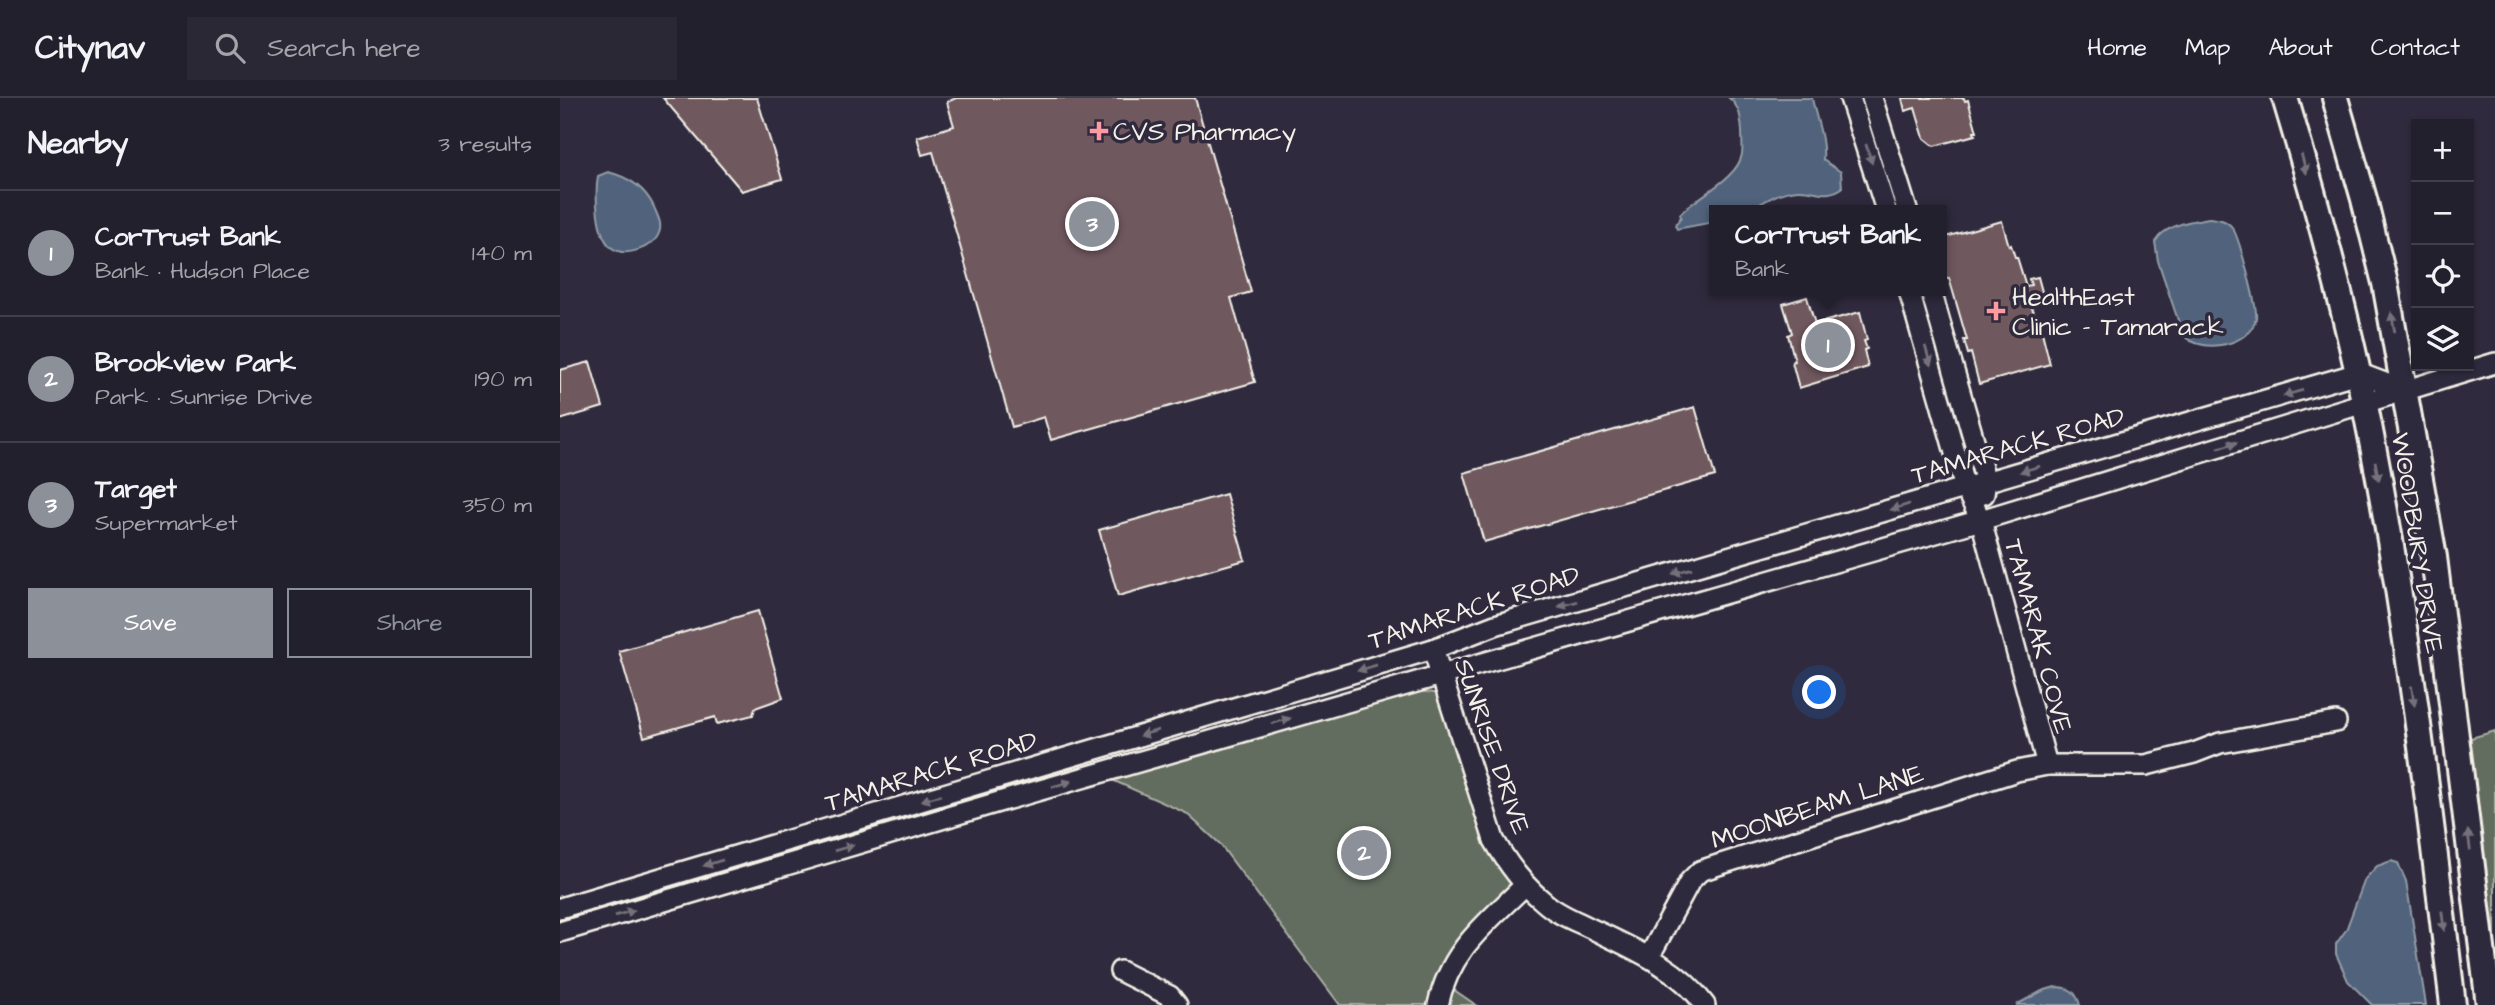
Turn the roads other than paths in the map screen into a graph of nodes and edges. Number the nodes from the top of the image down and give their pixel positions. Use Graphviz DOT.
graph roads {
  1 [pos="1850,98"];
  2 [pos="1872,98"];
  3 [pos="2285,98"];
  4 [pos="2335,98"];
  5 [pos="1884,205"];
  6 [pos="1906,205"];
  7 [pos="1910,296"];
  8 [pos="1932,296"];
  9 [pos="2495,363"];
  10 [pos="2358,373"];
  11 [pos="2403,390"];
  12 [pos="2365,404"];
  13 [pos="1986,482"];
  14 [pos="1965,488"];
  15 [pos="1981,520"];
  16 [pos="1433,649"];
  17 [pos="1441,675"];
  18 [pos="2336,722"];
  19 [pos="2047,765"];
  20 [pos="1525,885"];
  21 [pos="560,908"];
  22 [pos="560,932"];
  23 [pos="1649,957"];
  24 [pos="1120,971"];
  25 [pos="1177,1005"];
  26 [pos="1438,1005"];
  27 [pos="1705,1005"];
  28 [pos="2453,1005"];
  29 [pos="2489,1005"];
  1 -- 5 [label="street, one-way"];
  2 -- 6 [label="street"];
  3 -- 10 [label="main road, WOODBURY DRIVE, one-way"];
  11 -- 4 [label="main road, WOODBURY DRIVE, one-way"];
  7 -- 14 [label="street, one-way"];
  8 -- 13 [label="street"];
  9 -- 11 [label="street, TAMARACK ROAD"];
  10 -- 11 [label="street"];
  10 -- 12 [label="main road, WOODBURY DRIVE"];
  10 -- 13 [label="street, TAMARACK ROAD, one-way"];
  11 -- 12 [label="street, TAMARACK ROAD"];
  29 -- 11 [label="main road, WOODBURY DRIVE, one-way"];
  15 -- 12 [label="street, TAMARACK ROAD, one-way"];
  12 -- 28 [label="main road, WOODBURY DRIVE, one-way"];
  13 -- 14 [label="street, TAMARACK ROAD"];
  13 -- 15 [label="street"];
  14 -- 15 [label="street"];
  14 -- 16 [label="street, TAMARACK ROAD, one-way"];
  15 -- 17 [label="street, TAMARACK ROAD"];
  15 -- 19 [label="street, TAMARAK COVE"];
  16 -- 17 [label="street, SUNRISE DRIVE"];
  16 -- 21 [label="street, TAMARACK ROAD, one-way"];
  17 -- 20 [label="street, SUNRISE DRIVE"];
  22 -- 17 [label="street, TAMARACK ROAD, one-way"];
  18 -- 19 [label="street, TAMARAK COVE"];
  19 -- 23 [label="street, MOONBEAM LANE"];
  20 -- 23 [label="street, SUNRISE DRIVE"];
  20 -- 26 [label="street"];
  23 -- 27 [label="street, SUNRISE DRIVE"];
  24 -- 25 [label="street"];
}
